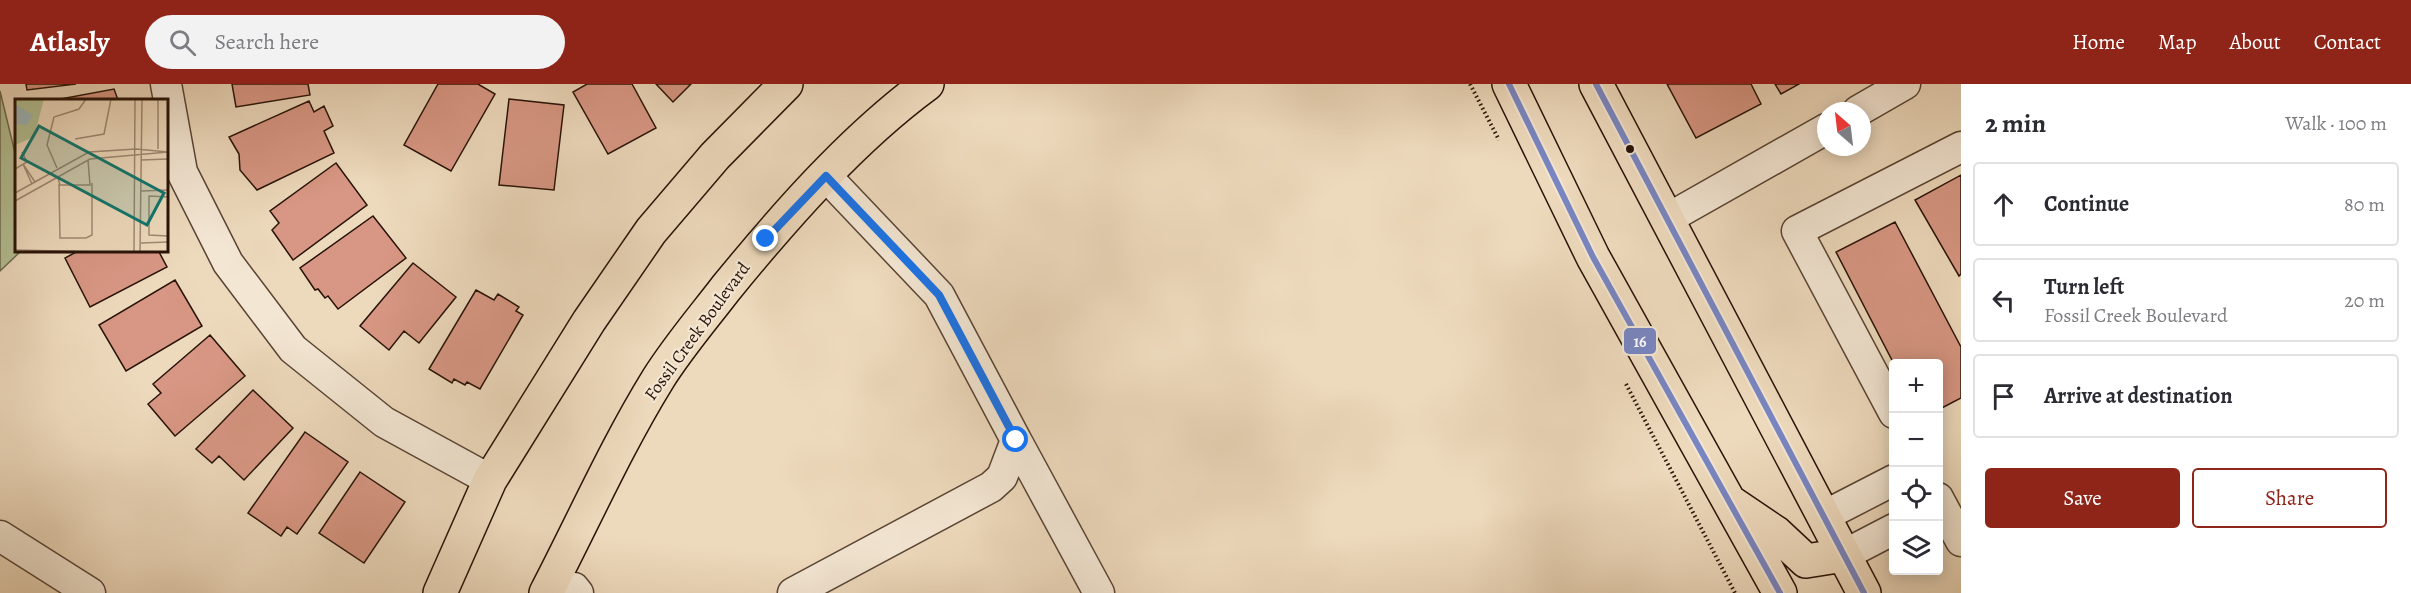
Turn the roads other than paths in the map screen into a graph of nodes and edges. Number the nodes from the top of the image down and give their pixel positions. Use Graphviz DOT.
graph roads {
  1 [pos="166,84"];
  2 [pos="786,84"];
  3 [pos="927,84"];
  4 [pos="1509,84"];
  5 [pos="1596,84"];
  6 [pos="1905,84"];
  7 [pos="1871,104"];
  8 [pos="1817,134"];
  9 [pos="1961,147"];
  10 [pos="826,176"];
  11 [pos="1667,219"];
  12 [pos="1889,405"];
  13 [pos="1016,440"];
  14 [pos="490,480"];
  15 [pos="1889,482"];
  16 [pos="1729,502"];
  17 [pos="1943,509"];
  18 [pos="1824,516"];
  19 [pos="1889,531"];
  20 [pos="0,536"];
  21 [pos="1961,541"];
  22 [pos="1844,555"];
  23 [pos="558,591"];
  24 [pos="90,593"];
  25 [pos="440,593"];
  26 [pos="793,593"];
  27 [pos="1099,593"];
  28 [pos="1779,593"];
  29 [pos="1864,593"];
  1 -- 14 [label="street"];
  2 -- 14 [label="main road"];
  3 -- 10 [label="main road, Fossil Creek Boulevard"];
  4 -- 16 [label="main road"];
  5 -- 11 [label="main road"];
  6 -- 7 [label="street"];
  8 -- 11 [label="street"];
  9 -- 12 [label="street"];
  10 -- 13 [label="street"];
  10 -- 23 [label="main road, Fossil Creek Boulevard"];
  11 -- 18 [label="main road"];
  13 -- 26 [label="street"];
  13 -- 27 [label="street"];
  14 -- 25 [label="main road"];
  15 -- 18 [label="street"];
  16 -- 22 [label="main road"];
  16 -- 28 [label="main road"];
  17 -- 21 [label="street"];
  18 -- 22 [label="main road"];
  19 -- 22 [label="street"];
  20 -- 24 [label="street"];
  22 -- 29 [label="main road"];
}
